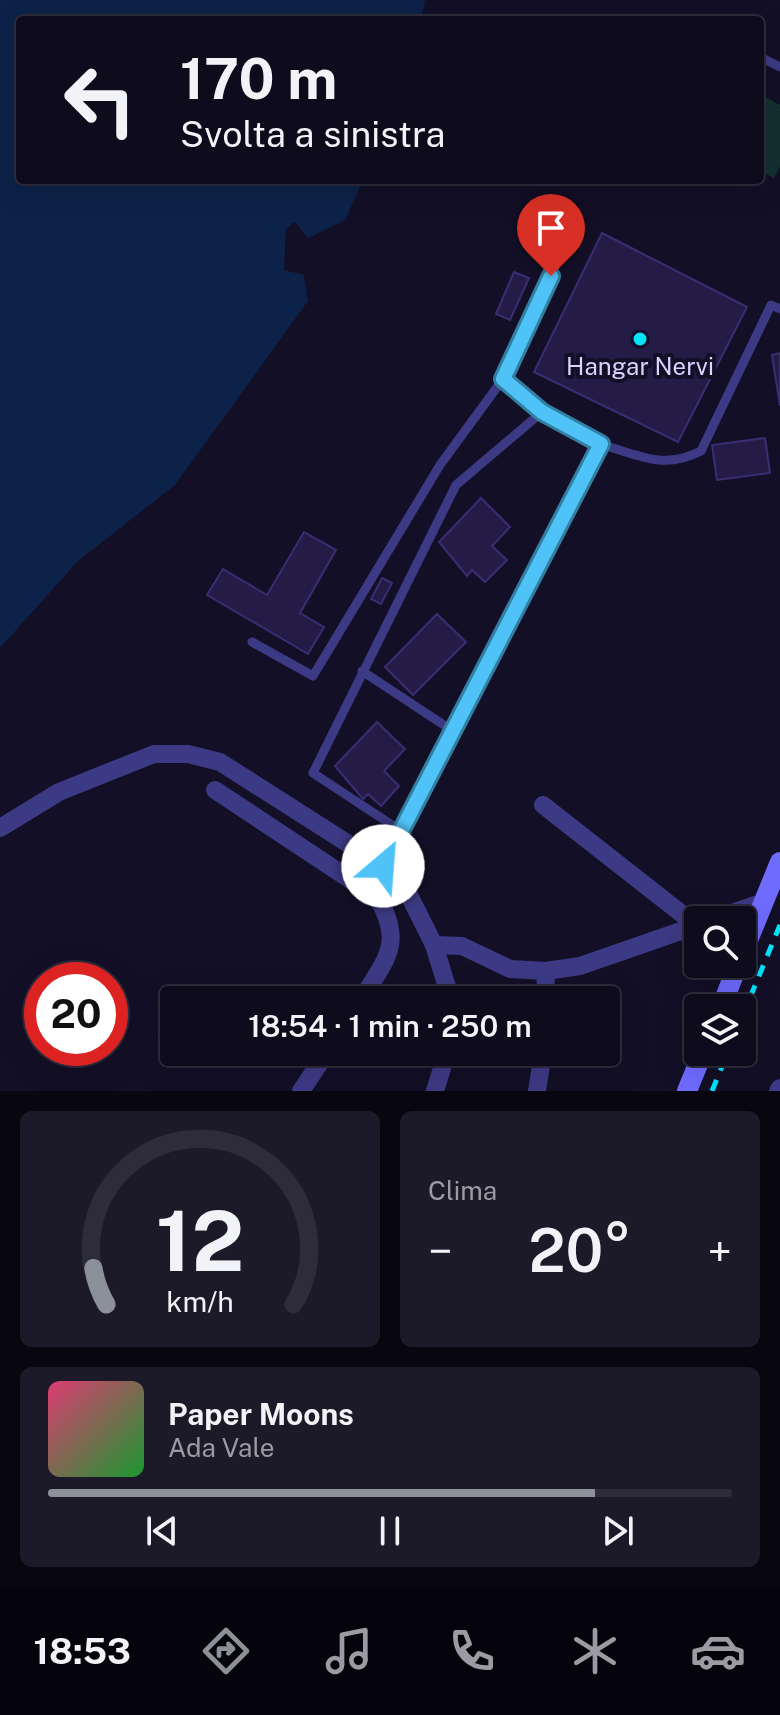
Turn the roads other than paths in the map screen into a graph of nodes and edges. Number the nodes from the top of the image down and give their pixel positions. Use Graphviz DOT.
graph roads {
  1 [pos="575,224"];
  2 [pos="780,309"];
  3 [pos="503,379"];
  4 [pos="542,412"];
  5 [pos="601,444"];
  6 [pos="252,642"];
  7 [pos="362,671"];
  8 [pos="453,731"];
  9 [pos="215,790"];
  10 [pos="543,805"];
  11 [pos="0,828"];
  12 [pos="401,831"];
  13 [pos="780,862"];
  14 [pos="383,866"];
  15 [pos="764,902"];
  16 [pos="752,906"];
  17 [pos="684,910"];
  18 [pos="756,921"];
  19 [pos="684,929"];
  20 [pos="434,945"];
  21 [pos="546,971"];
  22 [pos="369,986"];
  23 [pos="447,986"];
  24 [pos="545,986"];
  25 [pos="318,1066"];
  26 [pos="443,1066"];
  27 [pos="541,1066"];
  28 [pos="697,1066"];
  29 [pos="301,1091"];
  30 [pos="435,1091"];
  31 [pos="537,1091"];
  32 [pos="687,1091"];
  1 -- 3 [label="lane"];
  2 -- 5 [label="lane"];
  3 -- 4 [label="lane"];
  3 -- 6 [label="lane"];
  4 -- 5 [label="lane"];
  4 -- 7 [label="lane"];
  5 -- 8 [label="lane"];
  7 -- 8 [label="lane"];
  7 -- 12 [label="lane"];
  8 -- 12 [label="lane"];
  9 -- 22 [label="street"];
  10 -- 17 [label="street"];
  11 -- 14 [label="street"];
  12 -- 14 [label="lane"];
  13 -- 15 [label="main road"];
  14 -- 20 [label="street"];
  15 -- 16 [label="street"];
  15 -- 18 [label="main road"];
  19 -- 21 [label="street"];
  20 -- 21 [label="street"];
  20 -- 23 [label="street"];
  21 -- 24 [label="street"];
  25 -- 29 [label="street"];
  26 -- 30 [label="street"];
  27 -- 31 [label="street"];
  28 -- 32 [label="main road"];
}
